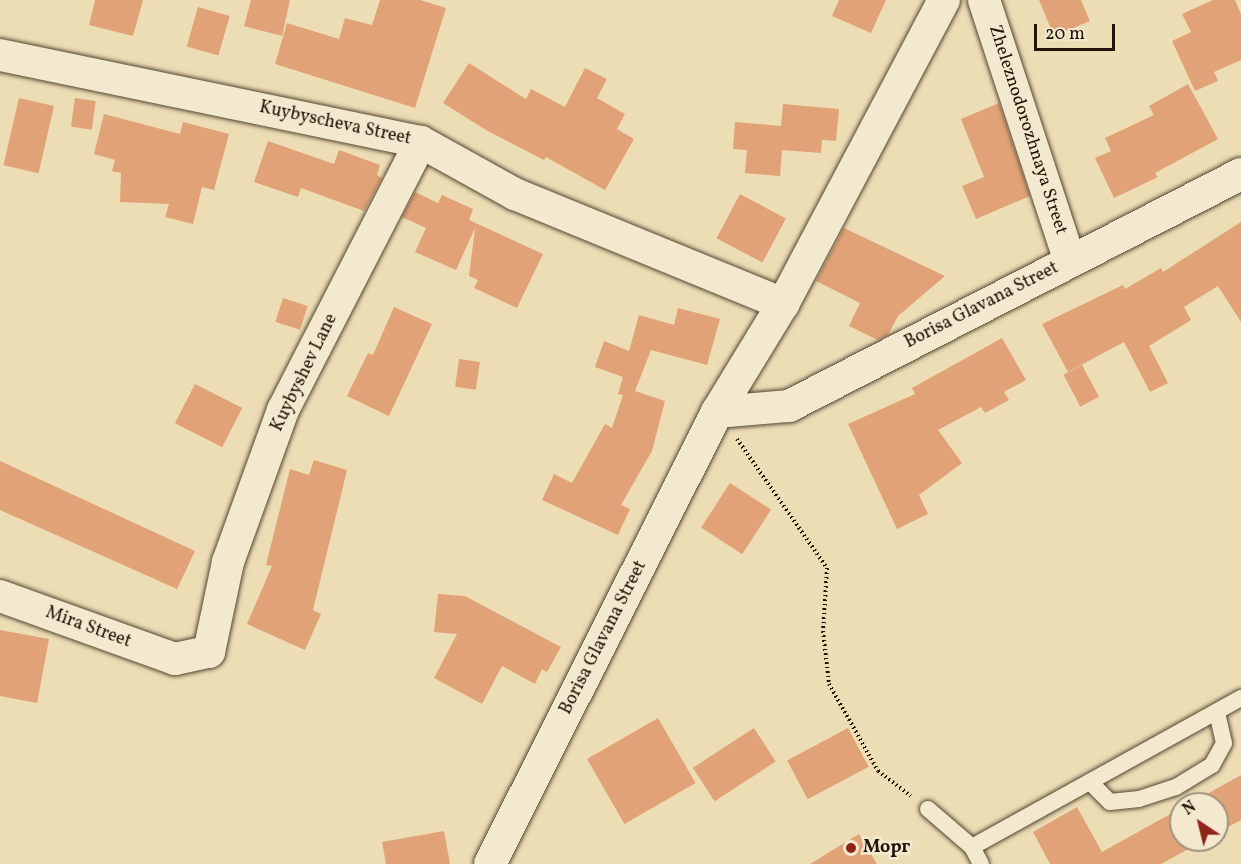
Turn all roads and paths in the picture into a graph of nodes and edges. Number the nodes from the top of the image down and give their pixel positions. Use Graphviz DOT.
graph roads {
  1 [pos="944,0"];
  2 [pos="984,0"];
  3 [pos="0,55"];
  4 [pos="421,141"];
  5 [pos="1241,174"];
  6 [pos="1070,261"];
  7 [pos="783,304"];
  8 [pos="717,412"];
  9 [pos="0,597"];
  10 [pos="175,659"];
  11 [pos="1241,698"];
  12 [pos="1217,712"];
  13 [pos="1090,782"];
  14 [pos="928,808"];
  15 [pos="972,847"];
  16 [pos="490,864"];
  17 [pos="981,864"];
  1 -- 7 [label="street, Borisa Glavana Street"];
  2 -- 6 [label="street, Zheleznodorozhnaya Street"];
  3 -- 4 [label="street, Kuybyscheva Street"];
  4 -- 7 [label="street, Kuybyscheva Street"];
  4 -- 10 [label="street, Kuybyshev Lane"];
  5 -- 6 [label="street, Borisa Glavana Street"];
  6 -- 8 [label="street, Borisa Glavana Street"];
  7 -- 8 [label="street, Borisa Glavana Street"];
  8 -- 14 [label="path"];
  8 -- 16 [label="street, Borisa Glavana Street"];
  9 -- 10 [label="street, Mira Street"];
  11 -- 12 [label="lane"];
  12 -- 13 [label="lane"];
  12 -- 13 [label="lane"];
  13 -- 15 [label="lane"];
  14 -- 15 [label="lane"];
  15 -- 17 [label="lane"];
}
